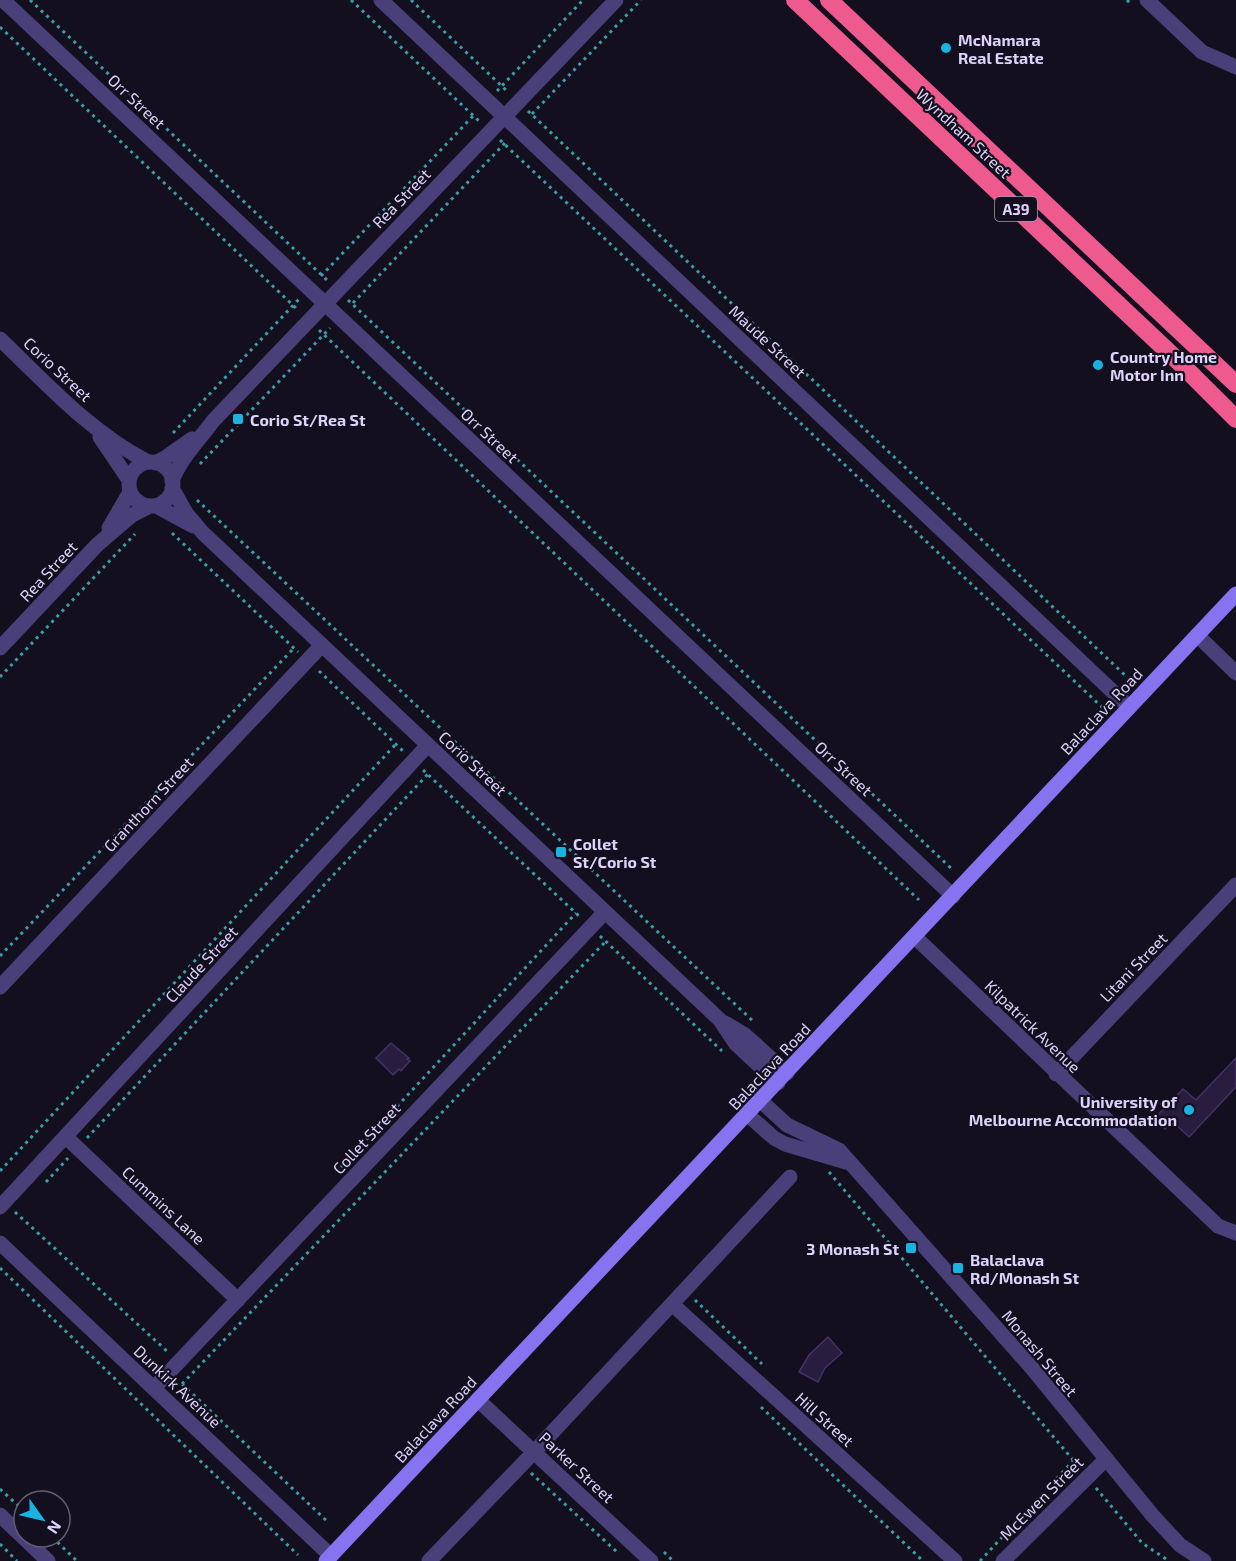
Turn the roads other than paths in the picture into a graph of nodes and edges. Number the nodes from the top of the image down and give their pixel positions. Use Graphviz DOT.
graph roads {
  1 [pos="3,0"];
  2 [pos="381,0"];
  3 [pos="616,0"];
  4 [pos="795,0"];
  5 [pos="829,0"];
  6 [pos="1147,0"];
  7 [pos="1236,67"];
  8 [pos="505,117"];
  9 [pos="325,304"];
  10 [pos="0,339"];
  11 [pos="1236,384"];
  12 [pos="1236,419"];
  13 [pos="213,422"];
  14 [pos="91,425"];
  15 [pos="151,462"];
  16 [pos="172,484"];
  17 [pos="129,486"];
  18 [pos="153,506"];
  19 [pos="203,533"];
  20 [pos="97,545"];
  21 [pos="1236,594"];
  22 [pos="1197,635"];
  23 [pos="322,645"];
  24 [pos="0,648"];
  25 [pos="1236,673"];
  26 [pos="1129,707"];
  27 [pos="428,745"];
  28 [pos="1236,885"];
  29 [pos="953,896"];
  30 [pos="605,912"];
  31 [pos="915,937"];
  32 [pos="0,987"];
  33 [pos="1056,1074"];
  34 [pos="783,1078"];
  35 [pos="761,1101"];
  36 [pos="748,1114"];
  37 [pos="66,1137"];
  38 [pos="851,1164"];
  39 [pos="790,1177"];
  40 [pos="0,1207"];
  41 [pos="1236,1233"];
  42 [pos="0,1243"];
  43 [pos="237,1300"];
  44 [pos="672,1304"];
  45 [pos="154,1388"];
  46 [pos="478,1400"];
  47 [pos="534,1452"];
  48 [pos="1105,1460"];
  49 [pos="0,1515"];
  50 [pos="329,1558"];
  51 [pos="48,1561"];
  52 [pos="429,1561"];
  53 [pos="651,1561"];
  54 [pos="955,1561"];
  55 [pos="1003,1561"];
  56 [pos="1204,1561"];
  1 -- 9 [label="street, Orr Street"];
  2 -- 8 [label="street, Maude Street"];
  3 -- 8 [label="street, Rea Street"];
  4 -- 12 [label="highway, Wyndham Street / A39"];
  5 -- 11 [label="highway, Wyndham Street / A39"];
  6 -- 7 [label="street"];
  8 -- 9 [label="street, Rea Street"];
  8 -- 26 [label="street, Maude Street"];
  9 -- 13 [label="street, Rea Street"];
  9 -- 29 [label="street, Orr Street"];
  10 -- 14 [label="street, Corio Street"];
  13 -- 15 [label="street, Rea Street"];
  13 -- 16 [label="street, Rea Street"];
  14 -- 15 [label="street, Corio Street"];
  14 -- 17 [label="street, Corio Street"];
  15 -- 16 [label="street"];
  15 -- 17 [label="street"];
  16 -- 18 [label="street"];
  16 -- 19 [label="street, Corio Street"];
  17 -- 18 [label="street"];
  17 -- 20 [label="street, Rea Street"];
  18 -- 19 [label="street, Corio Street"];
  18 -- 20 [label="street, Rea Street"];
  19 -- 23 [label="street, Corio Street"];
  20 -- 24 [label="street, Rea Street"];
  21 -- 22 [label="main road, Balaclava Road"];
  22 -- 25 [label="street"];
  22 -- 26 [label="main road, Balaclava Road"];
  23 -- 27 [label="street, Corio Street"];
  23 -- 32 [label="street, Granthorn Street"];
  26 -- 29 [label="main road, Balaclava Road"];
  27 -- 30 [label="street, Corio Street"];
  27 -- 37 [label="street, Claude Street"];
  28 -- 33 [label="street, Litani Street"];
  29 -- 31 [label="main road, Balaclava Road"];
  30 -- 34 [label="street, Corio Street"];
  30 -- 43 [label="street, Collet Street"];
  31 -- 33 [label="street, Kilpatrick Avenue"];
  31 -- 34 [label="main road, Balaclava Road"];
  33 -- 41 [label="street, Kilpatrick Avenue"];
  34 -- 35 [label="main road, Balaclava Road"];
  35 -- 36 [label="main road, Balaclava Road"];
  35 -- 38 [label="street, Monash Street"];
  36 -- 38 [label="street"];
  36 -- 46 [label="main road, Balaclava Road"];
  37 -- 40 [label="street, Claude Street"];
  37 -- 43 [label="street, Cummins Lane"];
  38 -- 48 [label="street, Monash Street"];
  39 -- 44 [label="street"];
  42 -- 45 [label="street, Dunkirk Avenue"];
  43 -- 45 [label="street, Collet Street"];
  44 -- 47 [label="street"];
  44 -- 54 [label="street, Hill Street"];
  45 -- 50 [label="street, Dunkirk Avenue"];
  46 -- 47 [label="street, Parker Street"];
  46 -- 50 [label="main road, Balaclava Road"];
  47 -- 52 [label="street"];
  47 -- 53 [label="street, Parker Street"];
  48 -- 55 [label="street, McEwen Street"];
  48 -- 56 [label="street, Monash Street"];
  49 -- 51 [label="street"];
}
